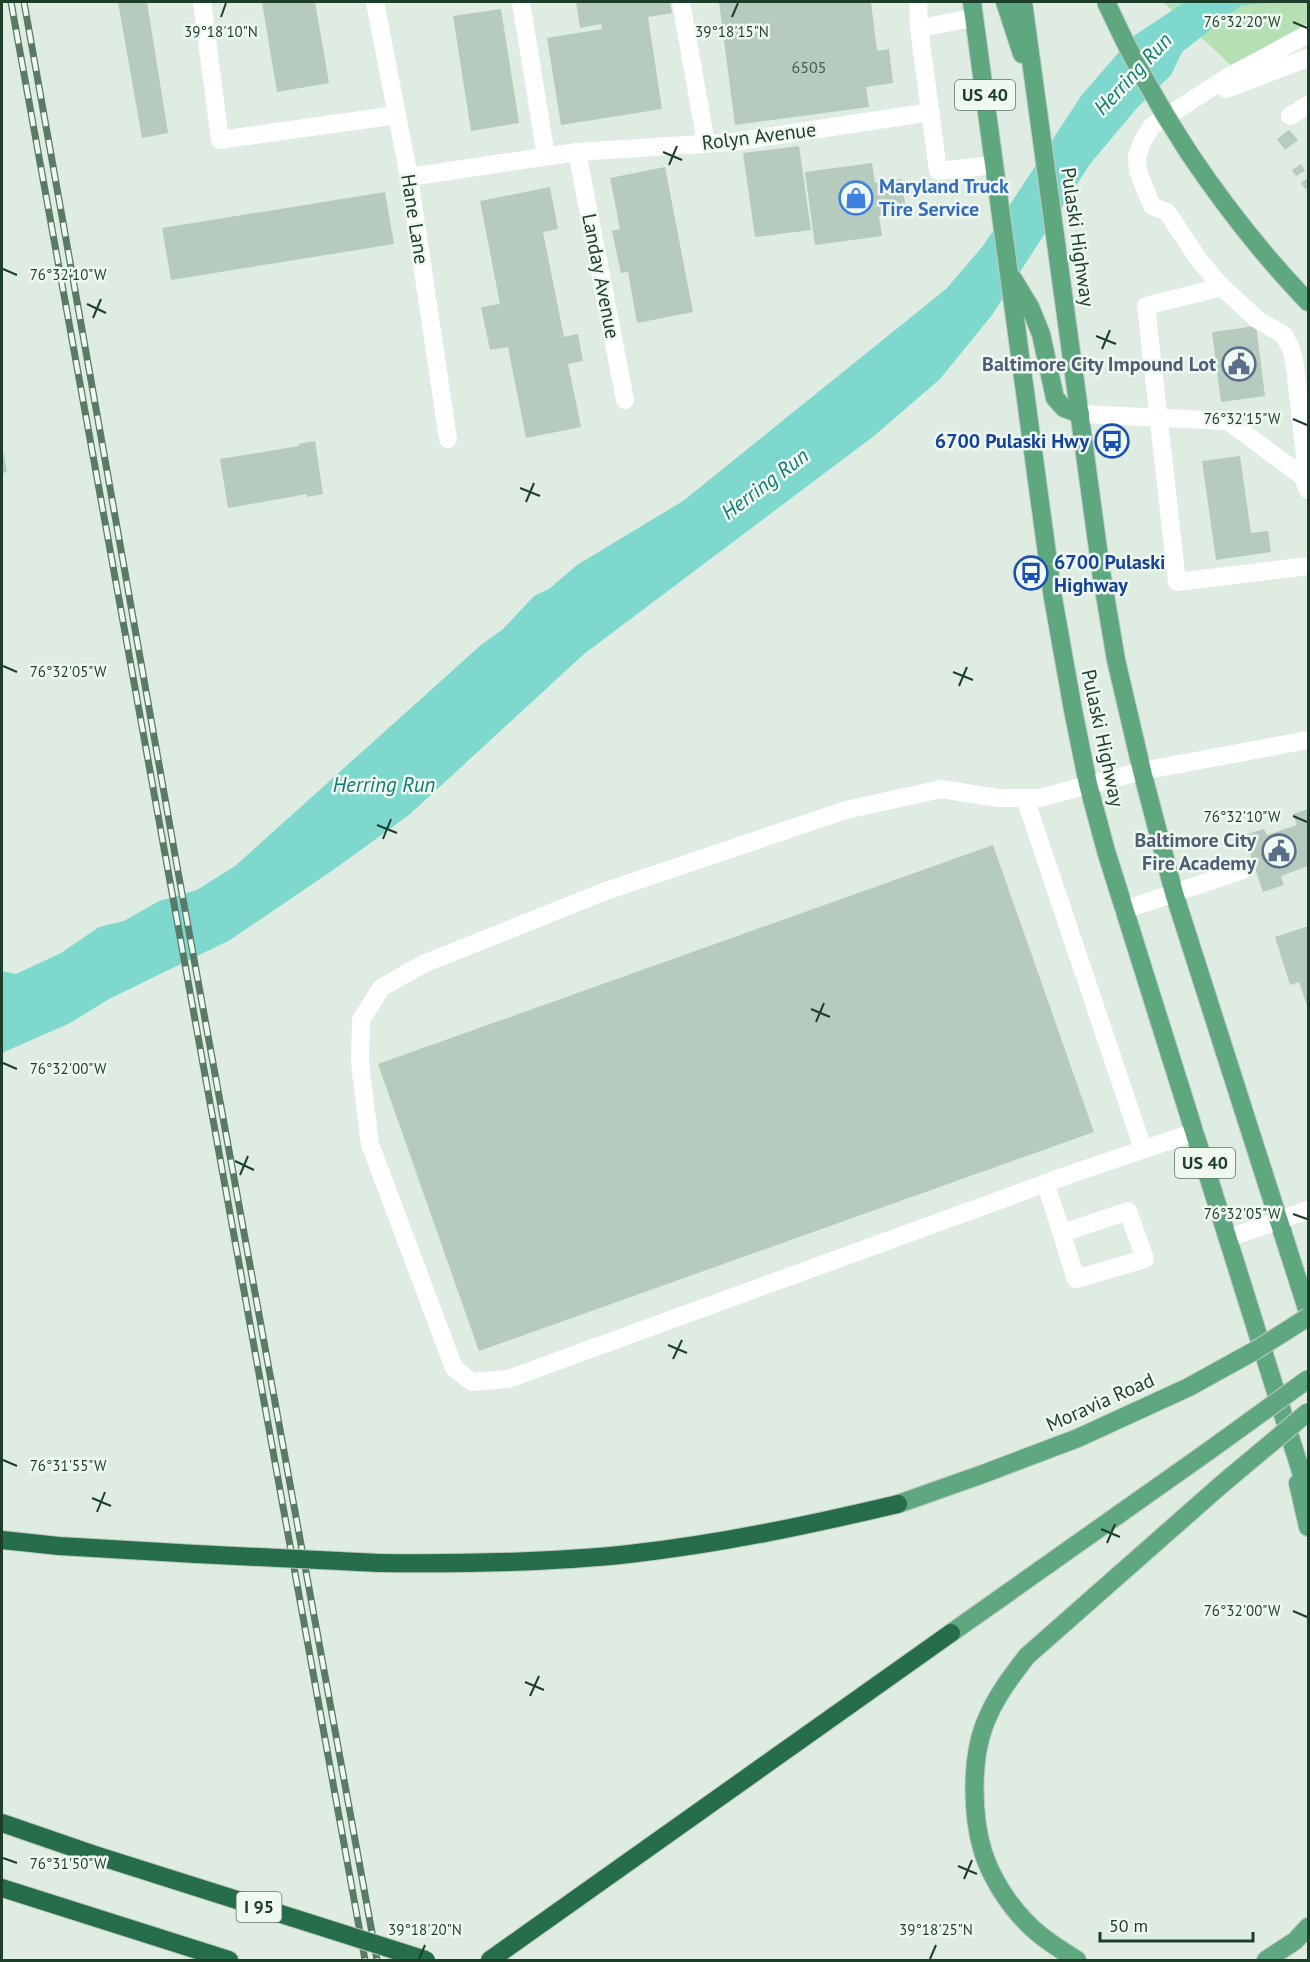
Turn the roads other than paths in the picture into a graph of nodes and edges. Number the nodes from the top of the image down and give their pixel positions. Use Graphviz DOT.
graph roads {
  1 [pos="202,2"];
  2 [pos="375,2"];
  3 [pos="521,2"];
  4 [pos="681,2"];
  5 [pos="918,2"];
  6 [pos="1005,2"];
  7 [pos="1023,2"];
  8 [pos="1106,2"];
  9 [pos="973,10"];
  10 [pos="920,28"];
  11 [pos="1308,34"];
  12 [pos="1308,58"];
  13 [pos="1036,95"];
  14 [pos="1308,105"];
  15 [pos="1182,106"];
  16 [pos="931,112"];
  17 [pos="397,115"];
  18 [pos="1290,116"];
  19 [pos="706,143"];
  20 [pos="577,152"];
  21 [pos="546,156"];
  22 [pos="993,165"];
  23 [pos="409,177"];
  24 [pos="1008,273"];
  25 [pos="1222,287"];
  26 [pos="1308,302"];
  27 [pos="625,400"];
  28 [pos="1080,414"];
  29 [pos="1158,418"];
  30 [pos="448,439"];
  31 [pos="1308,483"];
  32 [pos="1308,491"];
  33 [pos="1308,566"];
  34 [pos="1308,740"];
  35 [pos="1142,771"];
  36 [pos="1088,784"];
  37 [pos="1025,798"];
  38 [pos="1244,870"];
  39 [pos="1174,893"];
  40 [pos="1124,910"];
  41 [pos="1195,1132"];
  42 [pos="1143,1149"];
  43 [pos="1046,1184"];
  44 [pos="1308,1210"];
  45 [pos="1278,1220"];
  46 [pos="1062,1233"];
  47 [pos="1229,1238"];
  48 [pos="1308,1312"];
  49 [pos="1308,1317"];
  50 [pos="1308,1379"];
  51 [pos="1308,1412"];
  52 [pos="1283,1417"];
  53 [pos="1308,1494"];
  54 [pos="898,1504"];
  55 [pos="1308,1527"];
  56 [pos="2,1540"];
  57 [pos="951,1633"];
  58 [pos="2,1823"];
  59 [pos="2,1888"];
  60 [pos="1308,1927"];
  61 [pos="229,1960"];
  62 [pos="426,1960"];
  63 [pos="490,1960"];
  64 [pos="1077,1960"];
  65 [pos="1266,1960"];
  1 -- 17 [label="lane"];
  2 -- 17 [label="lane, Hane Lane"];
  3 -- 21 [label="lane"];
  4 -- 19 [label="lane"];
  5 -- 10 [label="lane"];
  6 -- 13 [label="main road"];
  7 -- 13 [label="main road, Pulaski Highway / US 40"];
  8 -- 26 [label="main road, bridge"];
  9 -- 10 [label="lane"];
  9 -- 22 [label="main road, Pulaski Highway / US 40"];
  10 -- 16 [label="lane"];
  11 -- 15 [label="lane"];
  12 -- 15 [label="lane"];
  13 -- 28 [label="main road, Pulaski Highway / US 40"];
  14 -- 18 [label="lane"];
  15 -- 25 [label="lane"];
  16 -- 19 [label="lane, Rolyn Avenue"];
  16 -- 22 [label="lane"];
  17 -- 23 [label="lane, Hane Lane"];
  19 -- 20 [label="lane, Rolyn Avenue"];
  20 -- 21 [label="lane, Rolyn Avenue"];
  20 -- 27 [label="lane, Landay Avenue"];
  21 -- 23 [label="lane, Rolyn Avenue"];
  22 -- 24 [label="main road, Pulaski Highway / US 40"];
  23 -- 30 [label="lane, Hane Lane"];
  24 -- 28 [label="main road"];
  24 -- 36 [label="main road, Pulaski Highway / US 40"];
  25 -- 29 [label="lane"];
  25 -- 31 [label="lane"];
  28 -- 29 [label="lane"];
  28 -- 35 [label="main road, Pulaski Highway / US 40"];
  29 -- 32 [label="lane"];
  29 -- 33 [label="lane"];
  34 -- 35 [label="lane"];
  35 -- 36 [label="lane"];
  35 -- 39 [label="main road, Pulaski Highway / US 40"];
  36 -- 37 [label="lane"];
  36 -- 40 [label="main road, Pulaski Highway / US 40"];
  37 -- 42 [label="lane"];
  37 -- 43 [label="lane"];
  38 -- 39 [label="lane"];
  39 -- 40 [label="lane"];
  39 -- 45 [label="main road, Pulaski Highway / US 40"];
  40 -- 41 [label="main road, Pulaski Highway / US 40"];
  41 -- 42 [label="lane"];
  41 -- 47 [label="main road, Pulaski Highway / US 40"];
  42 -- 43 [label="lane"];
  43 -- 46 [label="lane"];
  44 -- 45 [label="lane"];
  45 -- 47 [label="lane"];
  45 -- 48 [label="main road, Pulaski Highway / US 40"];
  46 -- 46 [label="lane"];
  47 -- 52 [label="main road, Pulaski Highway / US 40"];
  49 -- 54 [label="main road, Moravia Road, bridge"];
  50 -- 57 [label="main road, bridge"];
  51 -- 64 [label="main road, bridge"];
  52 -- 53 [label="main road, Pulaski Highway / US 40"];
  52 -- 55 [label="main road"];
  54 -- 56 [label="highway, bridge"];
  57 -- 63 [label="highway"];
  58 -- 62 [label="highway, I 95, bridge"];
  59 -- 61 [label="highway"];
  60 -- 65 [label="main road"];
}
